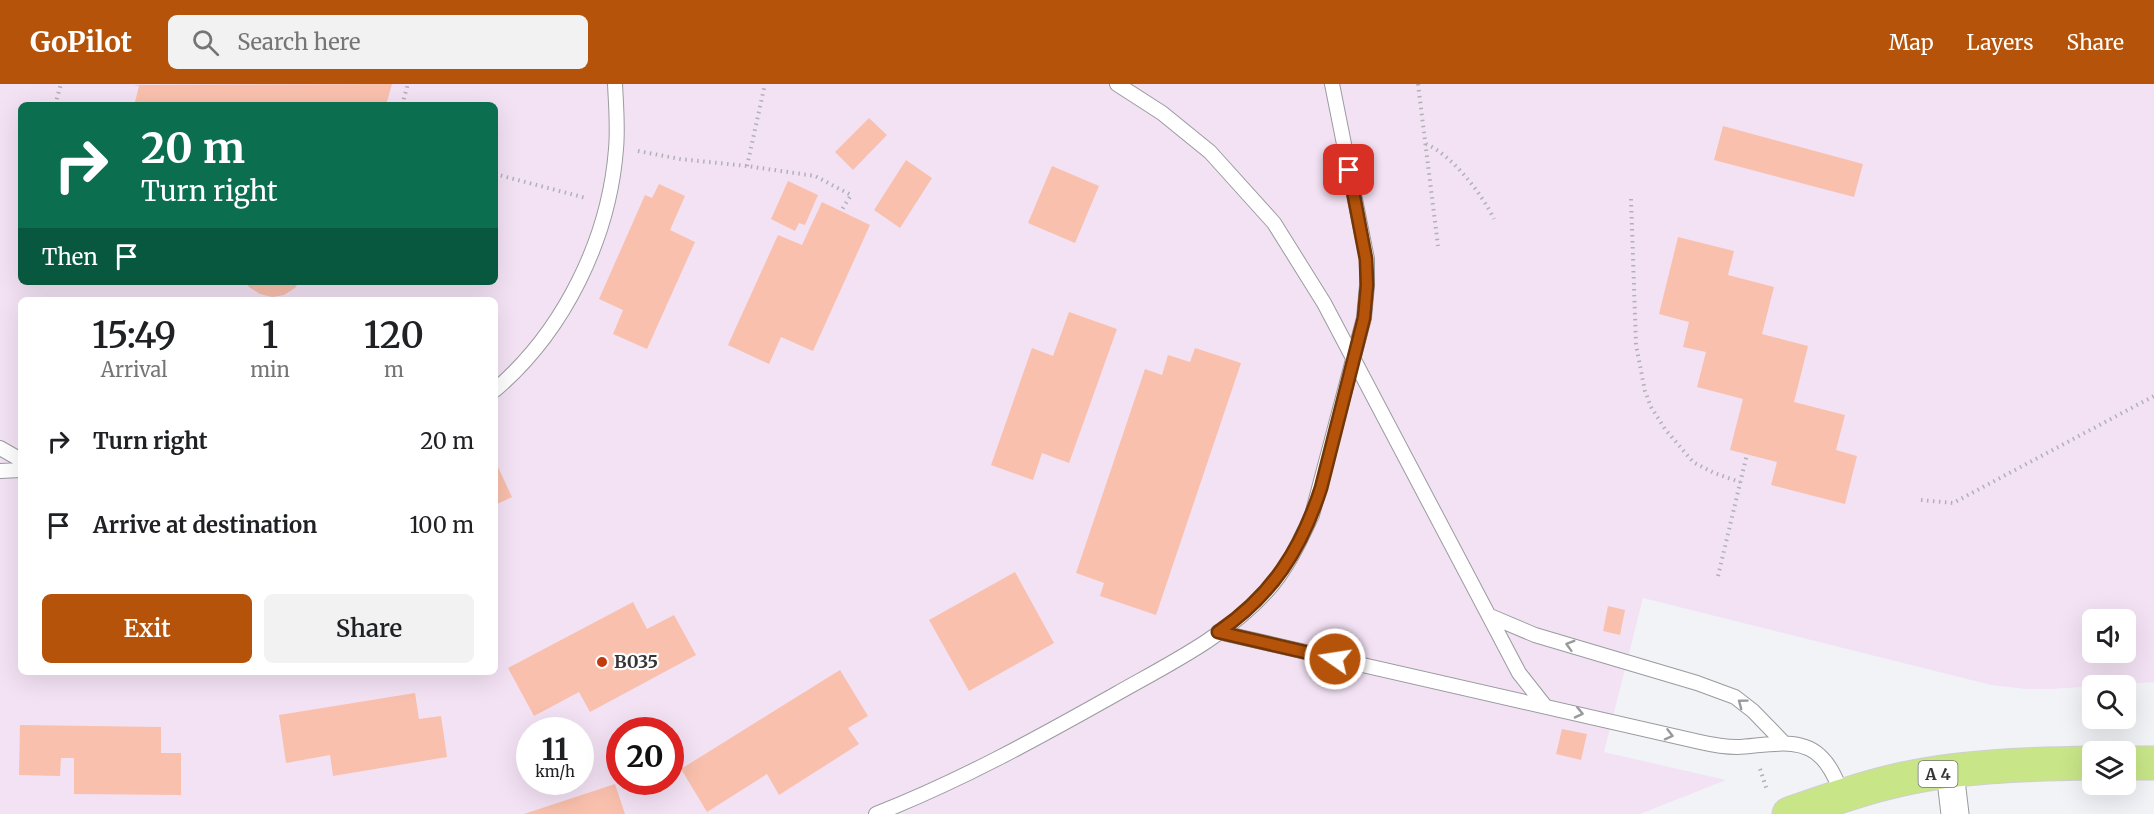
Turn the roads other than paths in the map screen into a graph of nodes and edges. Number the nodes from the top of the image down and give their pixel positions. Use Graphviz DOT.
graph roads {
  1 [pos="615,84"];
  2 [pos="1117,84"];
  3 [pos="1332,84"];
  4 [pos="1354,360"];
  5 [pos="498,387"];
  6 [pos="0,448"];
  7 [pos="18,458"];
  8 [pos="0,471"];
  9 [pos="18,471"];
  10 [pos="1490,616"];
  11 [pos="1218,632"];
  12 [pos="1545,706"];
  13 [pos="1784,743"];
  14 [pos="2082,763"];
  15 [pos="2136,763"];
  16 [pos="2154,763"];
  17 [pos="1950,772"];
  18 [pos="1843,795"];
  19 [pos="876,814"];
  20 [pos="1789,814"];
  21 [pos="1955,814"];
  1 -- 5 [label="lane"];
  2 -- 4 [label="lane"];
  3 -- 4 [label="lane"];
  4 -- 10 [label="lane"];
  4 -- 11 [label="lane"];
  6 -- 7 [label="lane"];
  8 -- 9 [label="lane"];
  10 -- 12 [label="lane"];
  13 -- 10 [label="lane, one-way"];
  11 -- 12 [label="lane"];
  11 -- 19 [label="lane"];
  12 -- 13 [label="lane, one-way"];
  13 -- 18 [label="lane"];
  14 -- 17 [label="highway, A 4"];
  15 -- 16 [label="highway"];
  17 -- 18 [label="highway, A 4"];
  17 -- 21 [label="street"];
  18 -- 20 [label="highway, A 4"];
}
